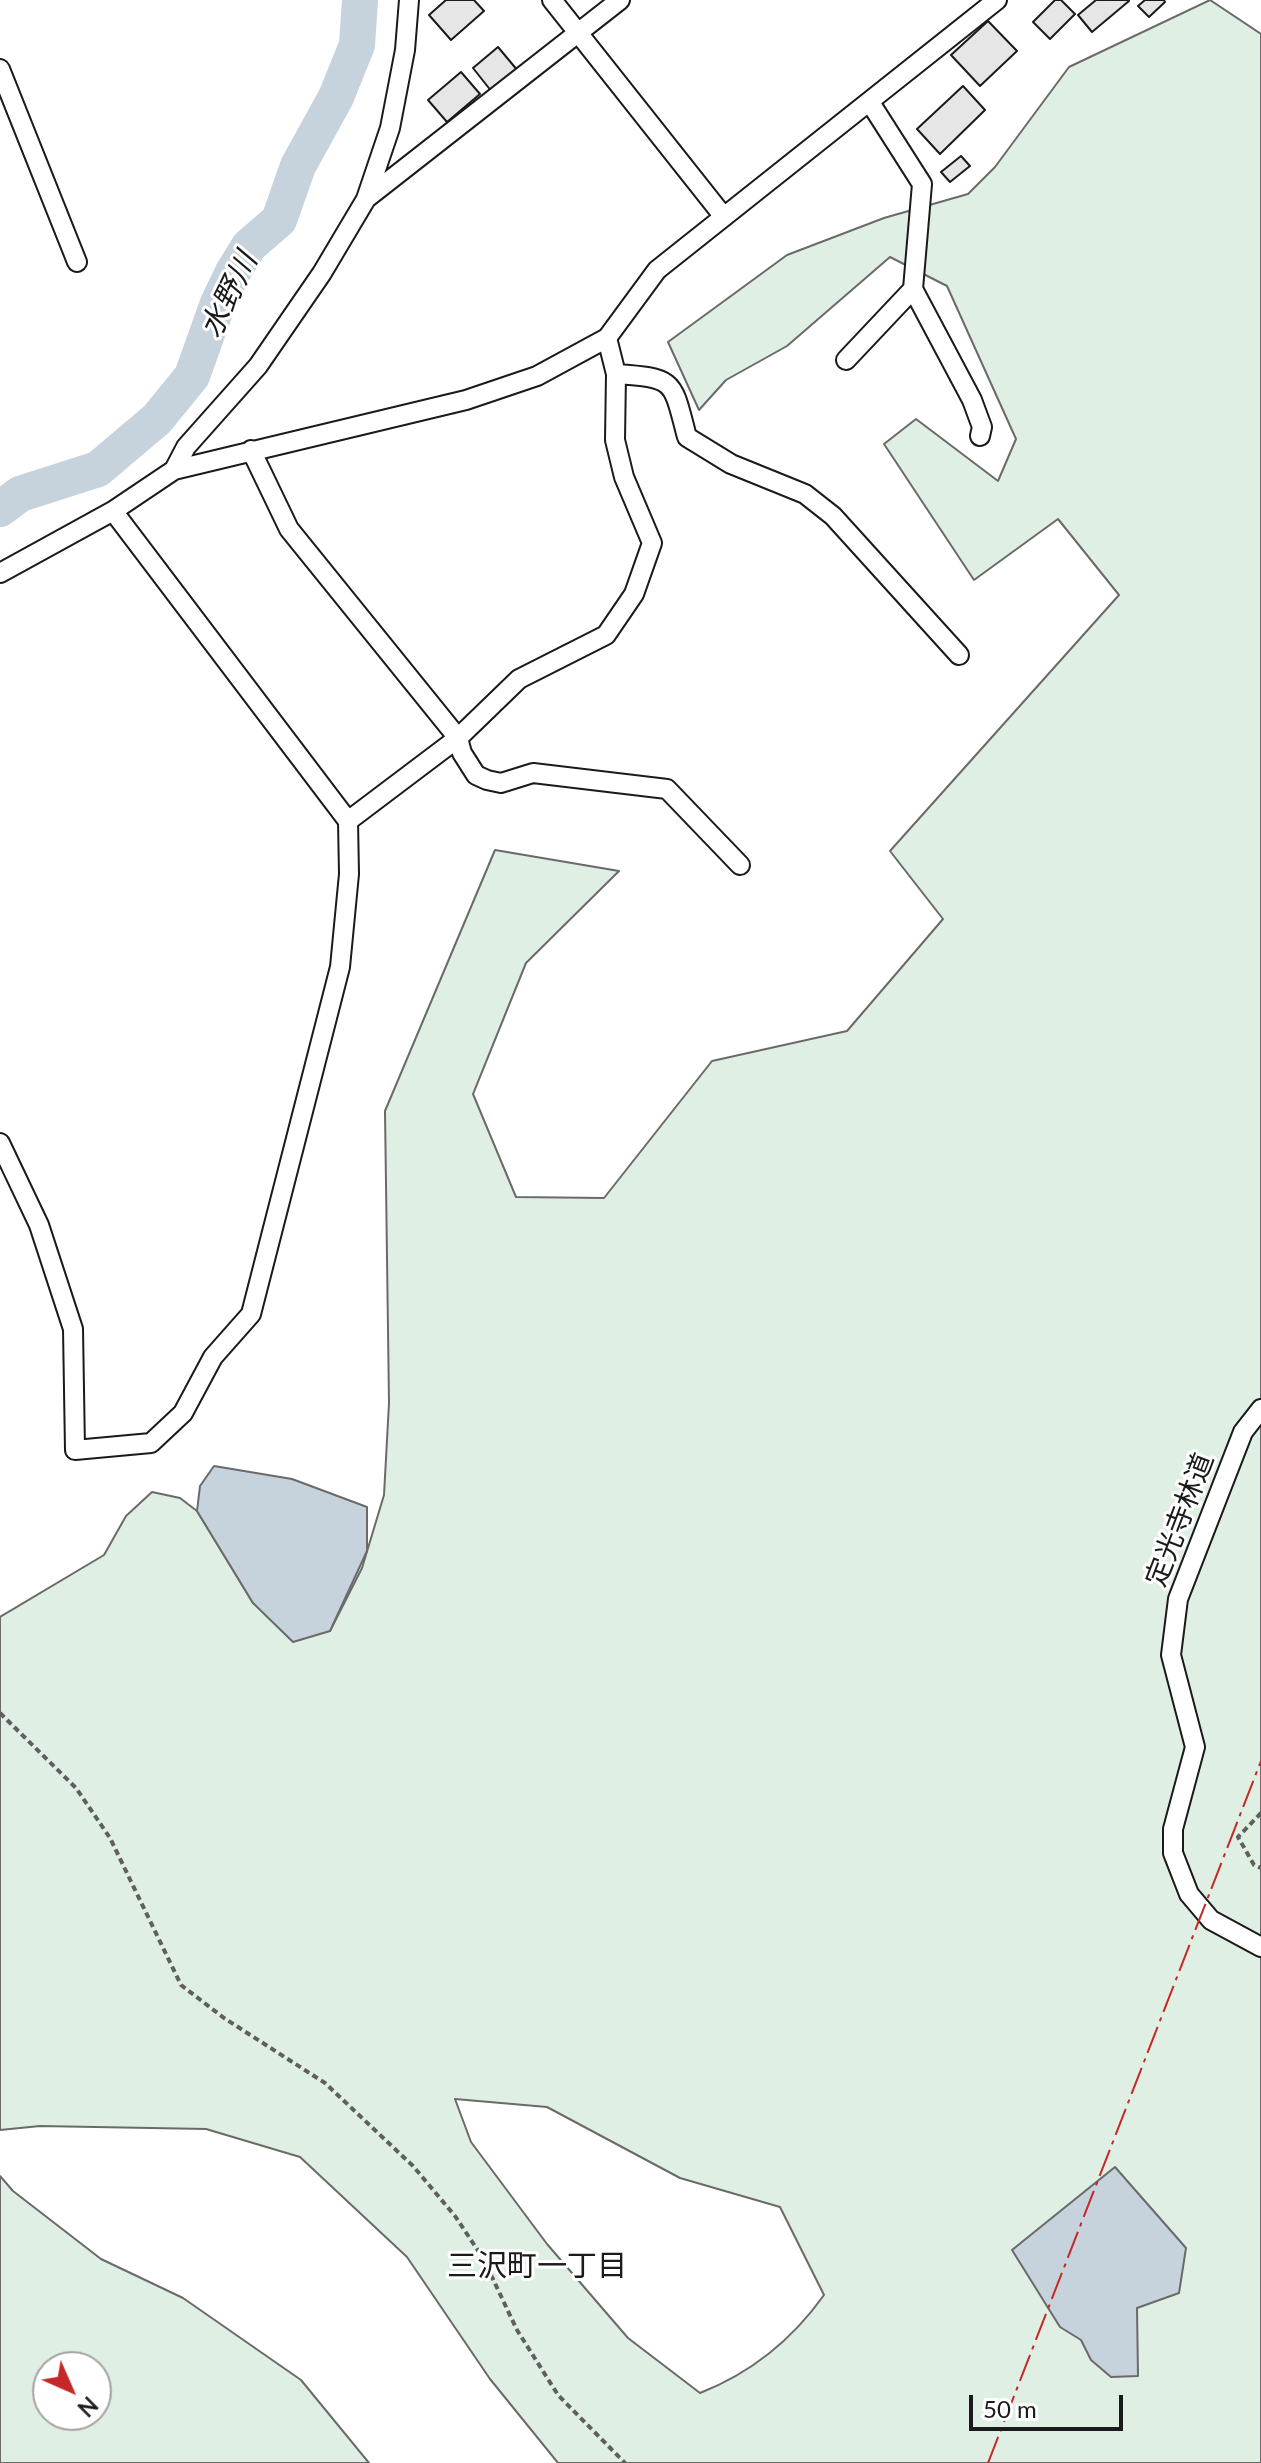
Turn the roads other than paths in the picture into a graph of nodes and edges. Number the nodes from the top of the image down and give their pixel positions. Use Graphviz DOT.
graph roads {
  1 [pos="409,0"];
  2 [pos="552,0"];
  3 [pos="620,0"];
  4 [pos="997,0"];
  5 [pos="578,33"];
  6 [pos="0,69"];
  7 [pos="871,104"];
  8 [pos="366,199"];
  9 [pos="724,217"];
  10 [pos="77,262"];
  11 [pos="913,289"];
  12 [pos="607,338"];
  13 [pos="846,360"];
  14 [pos="616,374"];
  15 [pos="980,436"];
  16 [pos="251,450"];
  17 [pos="174,470"];
  18 [pos="113,511"];
  19 [pos="0,573"];
  20 [pos="959,655"];
  21 [pos="458,738"];
  22 [pos="348,821"];
  23 [pos="740,865"];
  24 [pos="0,1143"];
  25 [pos="1261,1409"];
  26 [pos="1261,1947"];
  1 -- 8 [label="street"];
  2 -- 5 [label="street"];
  3 -- 5 [label="street"];
  4 -- 7 [label="street"];
  5 -- 8 [label="street"];
  5 -- 9 [label="street"];
  6 -- 10 [label="street"];
  7 -- 9 [label="street"];
  7 -- 11 [label="street"];
  8 -- 17 [label="street"];
  9 -- 12 [label="street"];
  11 -- 13 [label="street"];
  11 -- 15 [label="street"];
  12 -- 14 [label="street"];
  12 -- 16 [label="street"];
  14 -- 20 [label="street"];
  14 -- 21 [label="street"];
  16 -- 17 [label="street"];
  16 -- 21 [label="street"];
  17 -- 18 [label="street"];
  18 -- 19 [label="street"];
  18 -- 22 [label="street"];
  21 -- 22 [label="street"];
  21 -- 23 [label="street"];
  22 -- 24 [label="street"];
  25 -- 26 [label="street, 定光寺林道"];
}
